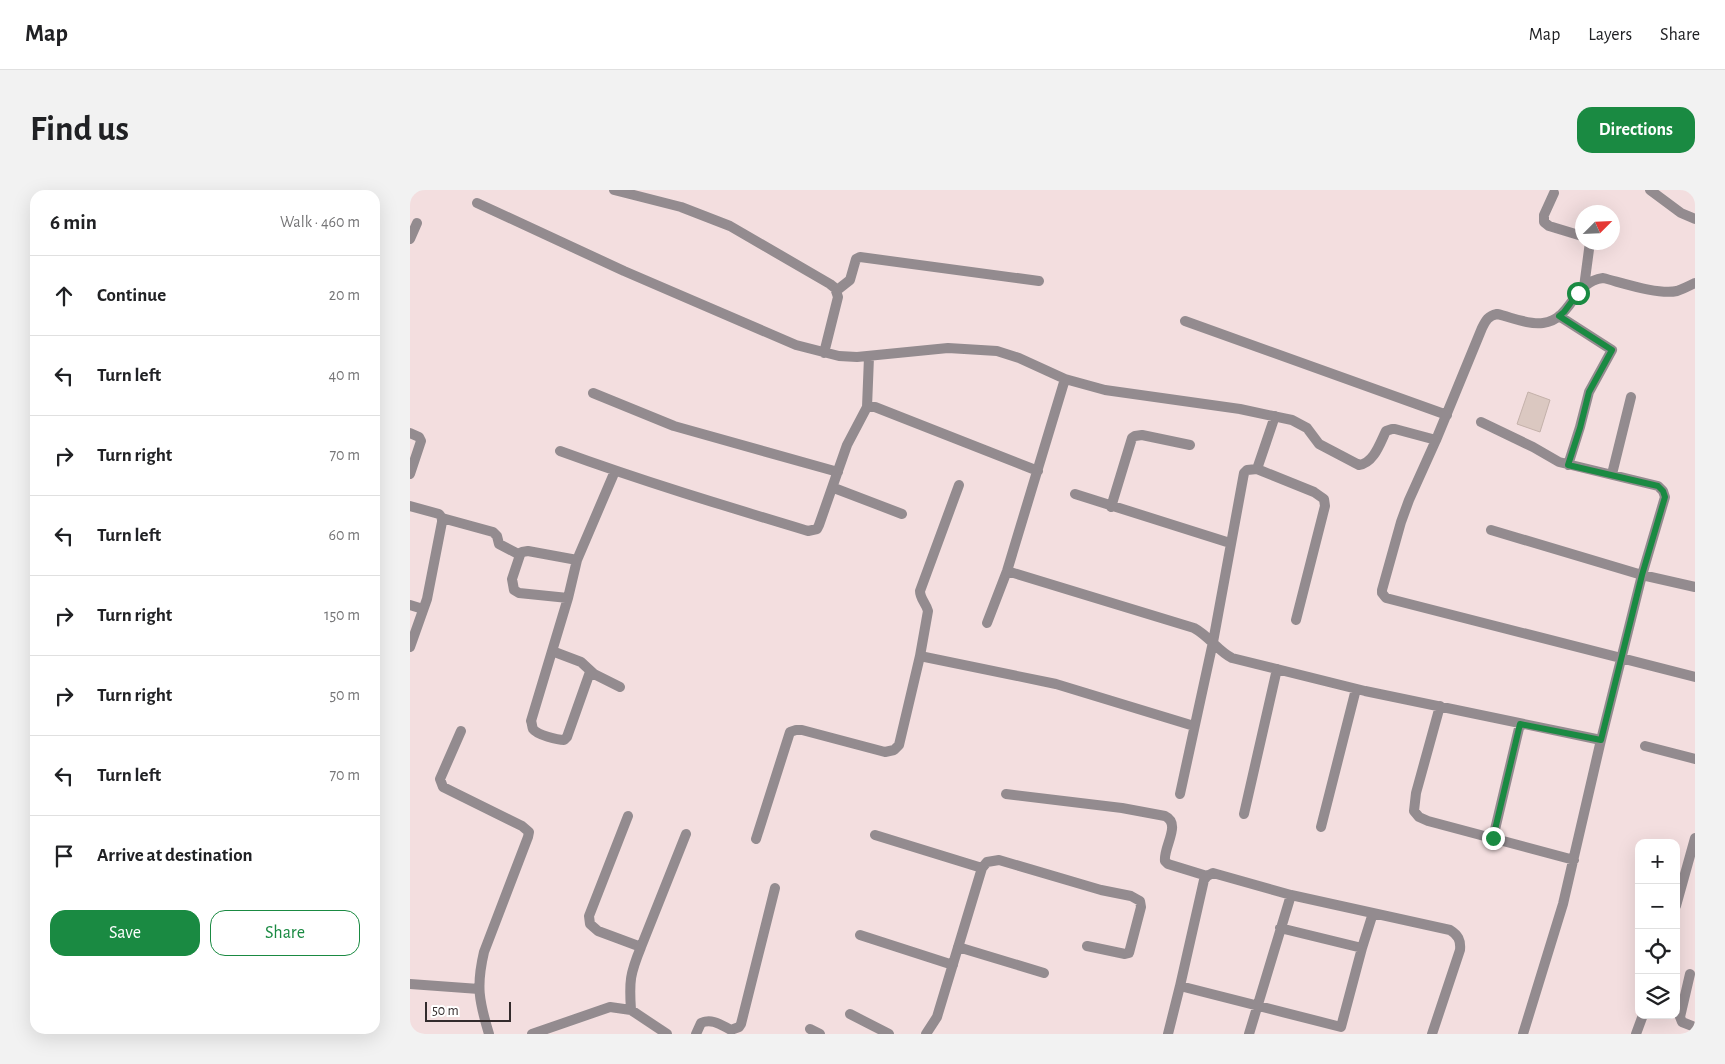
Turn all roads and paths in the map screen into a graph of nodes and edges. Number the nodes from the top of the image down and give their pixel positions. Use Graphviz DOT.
graph roads {
  1 [pos="614,190"];
  2 [pos="1650,190"];
  3 [pos="1554,193"];
  4 [pos="477,203"];
  5 [pos="1695,219"];
  6 [pos="417,222"];
  7 [pos="1575,234"];
  8 [pos="410,239"];
  9 [pos="1589,250"];
  10 [pos="1039,281"];
  11 [pos="1695,283"];
  12 [pos="1584,286"];
  13 [pos="836,292"];
  14 [pos="1559,316"];
  15 [pos="1185,321"];
  16 [pos="824,353"];
  17 [pos="869,356"];
  18 [pos="1065,379"];
  19 [pos="593,393"];
  20 [pos="1631,397"];
  21 [pos="867,407"];
  22 [pos="1447,415"];
  23 [pos="1275,416"];
  24 [pos="1481,422"];
  25 [pos="410,433"];
  26 [pos="1436,440"];
  27 [pos="1190,445"];
  28 [pos="560,451"];
  29 [pos="1568,465"];
  30 [pos="1257,469"];
  31 [pos="615,471"];
  32 [pos="1038,471"];
  33 [pos="838,472"];
  34 [pos="410,474"];
  35 [pos="1612,474"];
  36 [pos="959,485"];
  37 [pos="834,488"];
  38 [pos="1075,494"];
  39 [pos="410,506"];
  40 [pos="1111,507"];
  41 [pos="902,514"];
  42 [pos="442,518"];
  43 [pos="1491,530"];
  44 [pos="1230,543"];
  45 [pos="520,555"];
  46 [pos="577,560"];
  47 [pos="1007,571"];
  48 [pos="1642,575"];
  49 [pos="1695,587"];
  50 [pos="568,598"];
  51 [pos="410,605"];
  52 [pos="423,609"];
  53 [pos="1296,620"];
  54 [pos="987,623"];
  55 [pos="1213,642"];
  56 [pos="410,647"];
  57 [pos="552,651"];
  58 [pos="920,656"];
  59 [pos="1622,658"];
  60 [pos="1277,670"];
  61 [pos="590,672"];
  62 [pos="1695,676"];
  63 [pos="620,687"];
  64 [pos="1356,689"];
  65 [pos="1440,706"];
  66 [pos="1520,724"];
  67 [pos="1194,726"];
  68 [pos="461,731"];
  69 [pos="1601,740"];
  70 [pos="1644,746"];
  71 [pos="1695,759"];
  72 [pos="1006,794"];
  73 [pos="1180,794"];
  74 [pos="1244,814"];
  75 [pos="628,816"];
  76 [pos="1321,827"];
  77 [pos="686,834"];
  78 [pos="875,835"];
  79 [pos="1493,838"];
  80 [pos="1695,838"];
  81 [pos="756,839"];
  82 [pos="1574,860"];
  83 [pos="982,868"];
  84 [pos="1207,876"];
  85 [pos="775,888"];
  86 [pos="1680,892"];
  87 [pos="1291,894"];
  88 [pos="1373,913"];
  89 [pos="1280,928"];
  90 [pos="860,935"];
  91 [pos="1087,946"];
  92 [pos="641,947"];
  93 [pos="958,947"];
  94 [pos="1362,948"];
  95 [pos="953,965"];
  96 [pos="1044,972"];
  97 [pos="1690,974"];
  98 [pos="410,984"];
  99 [pos="1180,986"];
  100 [pos="478,989"];
  101 [pos="1256,1007"];
  102 [pos="631,1010"];
  103 [pos="850,1014"];
  104 [pos="1642,1019"];
  105 [pos="1695,1027"];
  106 [pos="810,1030"];
  107 [pos="1340,1031"];
  108 [pos="489,1034"];
  109 [pos="532,1034"];
  110 [pos="666,1034"];
  111 [pos="696,1034"];
  112 [pos="820,1034"];
  113 [pos="890,1034"];
  114 [pos="926,1034"];
  115 [pos="1168,1034"];
  116 [pos="1248,1034"];
  117 [pos="1432,1034"];
  118 [pos="1523,1034"];
  119 [pos="1636,1034"];
  1 -- 13 [label="street"];
  2 -- 5 [label="street"];
  3 -- 7 [label="street"];
  4 -- 16 [label="street"];
  6 -- 8 [label="street"];
  9 -- 12 [label="street"];
  10 -- 13 [label="street"];
  11 -- 12 [label="street"];
  12 -- 14 [label="street"];
  13 -- 16 [label="street"];
  14 -- 22 [label="street"];
  14 -- 29 [label="street"];
  15 -- 22 [label="street"];
  16 -- 17 [label="street"];
  17 -- 18 [label="street"];
  17 -- 21 [label="street"];
  18 -- 23 [label="street"];
  18 -- 32 [label="street"];
  19 -- 33 [label="street"];
  20 -- 35 [label="street"];
  21 -- 32 [label="street"];
  21 -- 33 [label="street"];
  22 -- 26 [label="street"];
  23 -- 26 [label="street"];
  23 -- 30 [label="street"];
  24 -- 29 [label="street"];
  25 -- 34 [label="street"];
  26 -- 59 [label="street"];
  27 -- 40 [label="street"];
  28 -- 31 [label="street"];
  29 -- 35 [label="street"];
  30 -- 44 [label="street"];
  30 -- 53 [label="street"];
  31 -- 37 [label="street"];
  31 -- 46 [label="street"];
  32 -- 47 [label="street"];
  33 -- 37 [label="street"];
  35 -- 48 [label="street"];
  36 -- 58 [label="street"];
  37 -- 41 [label="street"];
  38 -- 40 [label="street"];
  39 -- 42 [label="street"];
  40 -- 44 [label="street"];
  42 -- 45 [label="street"];
  42 -- 52 [label="street"];
  43 -- 48 [label="street"];
  44 -- 55 [label="street"];
  45 -- 46 [label="street"];
  45 -- 50 [label="street"];
  46 -- 50 [label="street"];
  47 -- 54 [label="street"];
  47 -- 55 [label="street"];
  48 -- 49 [label="street"];
  48 -- 59 [label="street"];
  50 -- 57 [label="street"];
  51 -- 52 [label="street"];
  52 -- 56 [label="street"];
  55 -- 60 [label="street"];
  55 -- 67 [label="street"];
  57 -- 61 [label="street"];
  57 -- 61 [label="street"];
  58 -- 67 [label="street"];
  58 -- 81 [label="street"];
  59 -- 62 [label="street"];
  59 -- 69 [label="street"];
  60 -- 64 [label="street"];
  60 -- 74 [label="street"];
  61 -- 63 [label="street"];
  64 -- 65 [label="street"];
  64 -- 76 [label="street"];
  65 -- 66 [label="street"];
  65 -- 79 [label="street"];
  66 -- 69 [label="street"];
  66 -- 79 [label="street"];
  67 -- 73 [label="street"];
  68 -- 100 [label="street"];
  69 -- 82 [label="street"];
  70 -- 71 [label="street"];
  72 -- 84 [label="street"];
  75 -- 92 [label="street"];
  77 -- 92 [label="street"];
  78 -- 83 [label="street"];
  79 -- 82 [label="street"];
  80 -- 86 [label="street"];
  82 -- 118 [label="street"];
  83 -- 91 [label="street"];
  83 -- 93 [label="street"];
  84 -- 87 [label="street"];
  84 -- 99 [label="street"];
  85 -- 111 [label="street"];
  87 -- 88 [label="street"];
  87 -- 89 [label="street"];
  88 -- 94 [label="street"];
  88 -- 117 [label="street"];
  89 -- 94 [label="street"];
  89 -- 101 [label="street"];
  90 -- 95 [label="street"];
  92 -- 102 [label="street"];
  93 -- 95 [label="street"];
  93 -- 96 [label="street"];
  94 -- 107 [label="street"];
  95 -- 114 [label="street"];
  97 -- 105 [label="street"];
  98 -- 100 [label="street"];
  99 -- 101 [label="street"];
  99 -- 115 [label="street"];
  100 -- 108 [label="street"];
  101 -- 107 [label="street"];
  101 -- 116 [label="street"];
  102 -- 109 [label="street"];
  102 -- 110 [label="street"];
  103 -- 113 [label="street"];
  104 -- 119 [label="street"];
  106 -- 112 [label="street"];
}
